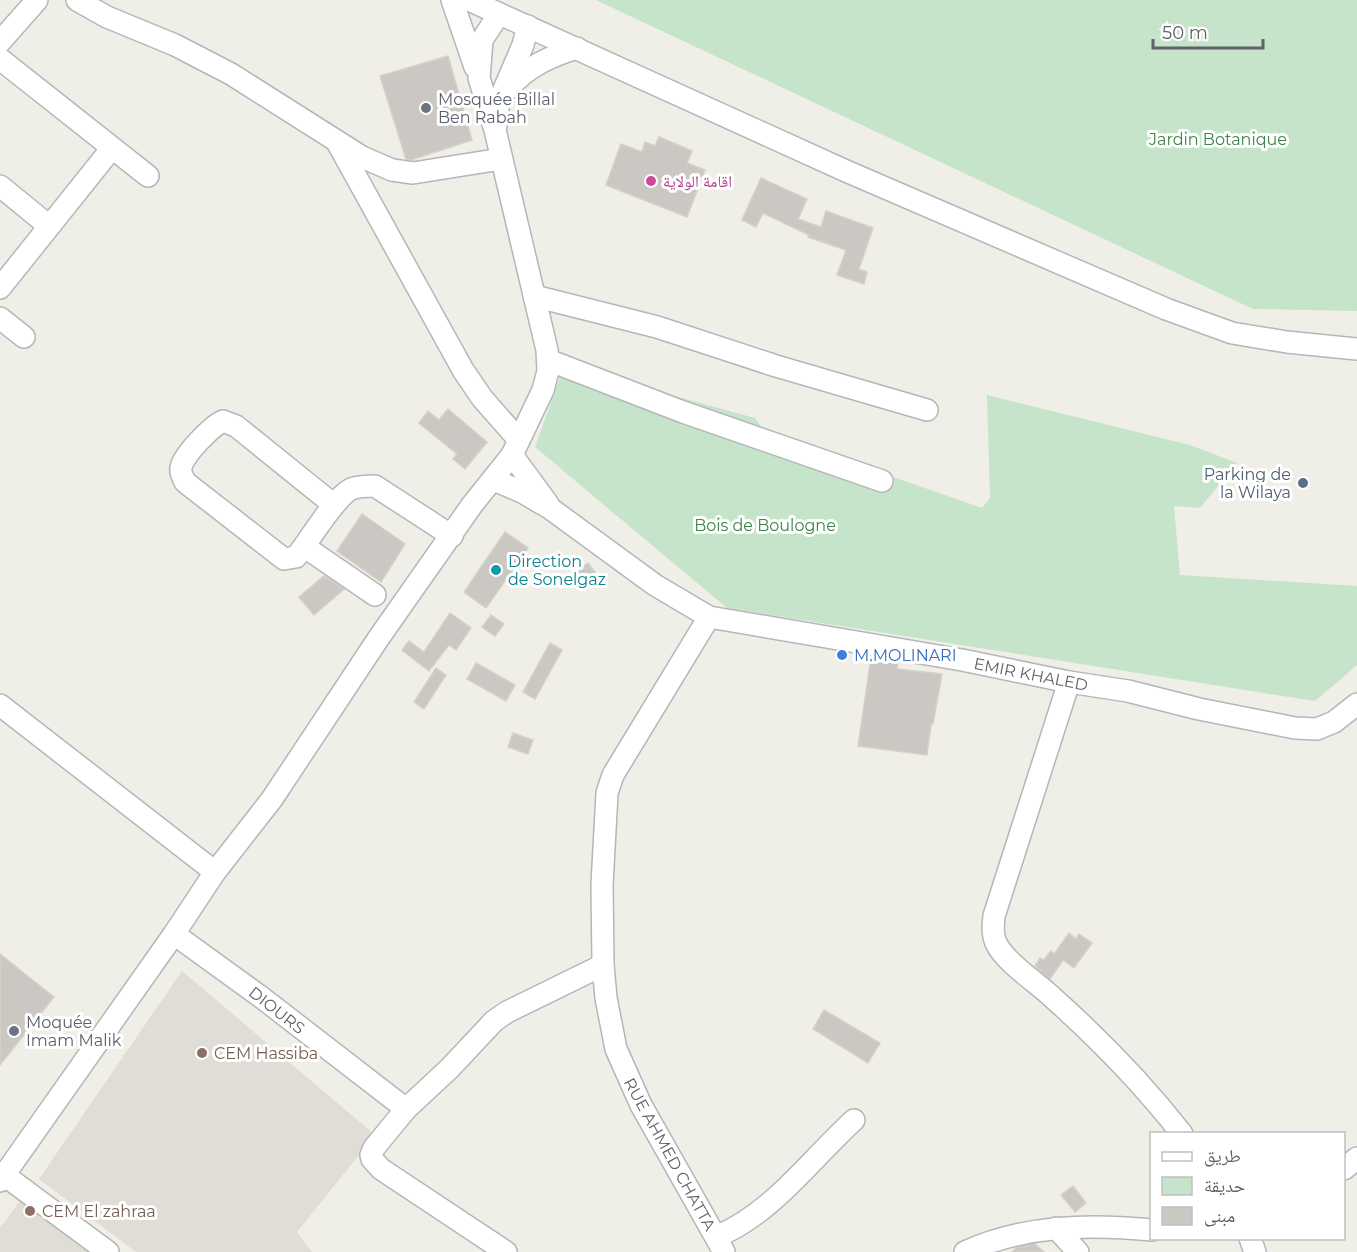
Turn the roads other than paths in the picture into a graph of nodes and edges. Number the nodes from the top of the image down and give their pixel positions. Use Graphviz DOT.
graph roads {
  1 [pos="37,0"];
  2 [pos="77,0"];
  3 [pos="452,0"];
  4 [pos="469,0"];
  5 [pos="499,14"];
  6 [pos="528,26"];
  7 [pos="0,42"];
  8 [pos="577,48"];
  9 [pos="0,59"];
  10 [pos="479,78"];
  11 [pos="499,101"];
  12 [pos="495,130"];
  13 [pos="337,141"];
  14 [pos="112,148"];
  15 [pos="501,159"];
  16 [pos="148,176"];
  17 [pos="0,186"];
  18 [pos="50,226"];
  19 [pos="0,288"];
  20 [pos="534,296"];
  21 [pos="0,318"];
  22 [pos="24,337"];
  23 [pos="1357,349"];
  24 [pos="548,360"];
  25 [pos="927,410"];
  26 [pos="516,448"];
  27 [pos="494,480"];
  28 [pos="882,482"];
  29 [pos="334,505"];
  30 [pos="551,509"];
  31 [pos="452,536"];
  32 [pos="304,546"];
  33 [pos="375,595"];
  34 [pos="709,617"];
  35 [pos="1069,682"];
  36 [pos="1357,704"];
  37 [pos="0,705"];
  38 [pos="215,872"];
  39 [pos="174,934"];
  40 [pos="603,965"];
  41 [pos="406,1109"];
  42 [pos="854,1119"];
  43 [pos="1180,1132"];
  44 [pos="1357,1158"];
  45 [pos="1345,1168"];
  46 [pos="2,1178"];
  47 [pos="1056,1228"];
  48 [pos="1150,1230"];
  49 [pos="720,1244"];
  50 [pos="108,1252"];
  51 [pos="506,1252"];
  52 [pos="965,1252"];
  53 [pos="1078,1252"];
  1 -- 7 [label="street"];
  2 -- 13 [label="street"];
  3 -- 10 [label="street"];
  4 -- 5 [label="street"];
  5 -- 6 [label="street"];
  5 -- 10 [label="street"];
  6 -- 8 [label="street"];
  6 -- 11 [label="street"];
  8 -- 11 [label="street"];
  8 -- 23 [label="street"];
  9 -- 14 [label="street"];
  10 -- 12 [label="street"];
  11 -- 12 [label="street"];
  12 -- 15 [label="street"];
  13 -- 15 [label="street"];
  13 -- 26 [label="street"];
  14 -- 16 [label="street"];
  14 -- 18 [label="street"];
  15 -- 20 [label="street"];
  17 -- 18 [label="street"];
  18 -- 19 [label="street"];
  20 -- 24 [label="street"];
  20 -- 25 [label="street"];
  21 -- 22 [label="street"];
  24 -- 26 [label="street"];
  24 -- 28 [label="street"];
  26 -- 27 [label="street"];
  26 -- 30 [label="street"];
  27 -- 30 [label="street"];
  27 -- 31 [label="street"];
  29 -- 31 [label="street"];
  29 -- 32 [label="street"];
  29 -- 32 [label="street"];
  30 -- 34 [label="street, EMIR KHALED"];
  31 -- 38 [label="street"];
  32 -- 33 [label="street"];
  34 -- 35 [label="street, EMIR KHALED"];
  34 -- 40 [label="street, RUE AHMED CHATTA"];
  35 -- 36 [label="street, EMIR KHALED"];
  35 -- 43 [label="street"];
  37 -- 38 [label="street"];
  38 -- 39 [label="street"];
  39 -- 41 [label="street, DIOURS"];
  39 -- 46 [label="street"];
  40 -- 41 [label="street"];
  40 -- 49 [label="street, RUE AHMED CHATTA"];
  41 -- 51 [label="street"];
  42 -- 49 [label="street"];
  44 -- 45 [label="street"];
  46 -- 50 [label="street"];
  47 -- 48 [label="street"];
  47 -- 52 [label="street"];
  47 -- 53 [label="street"];
}
